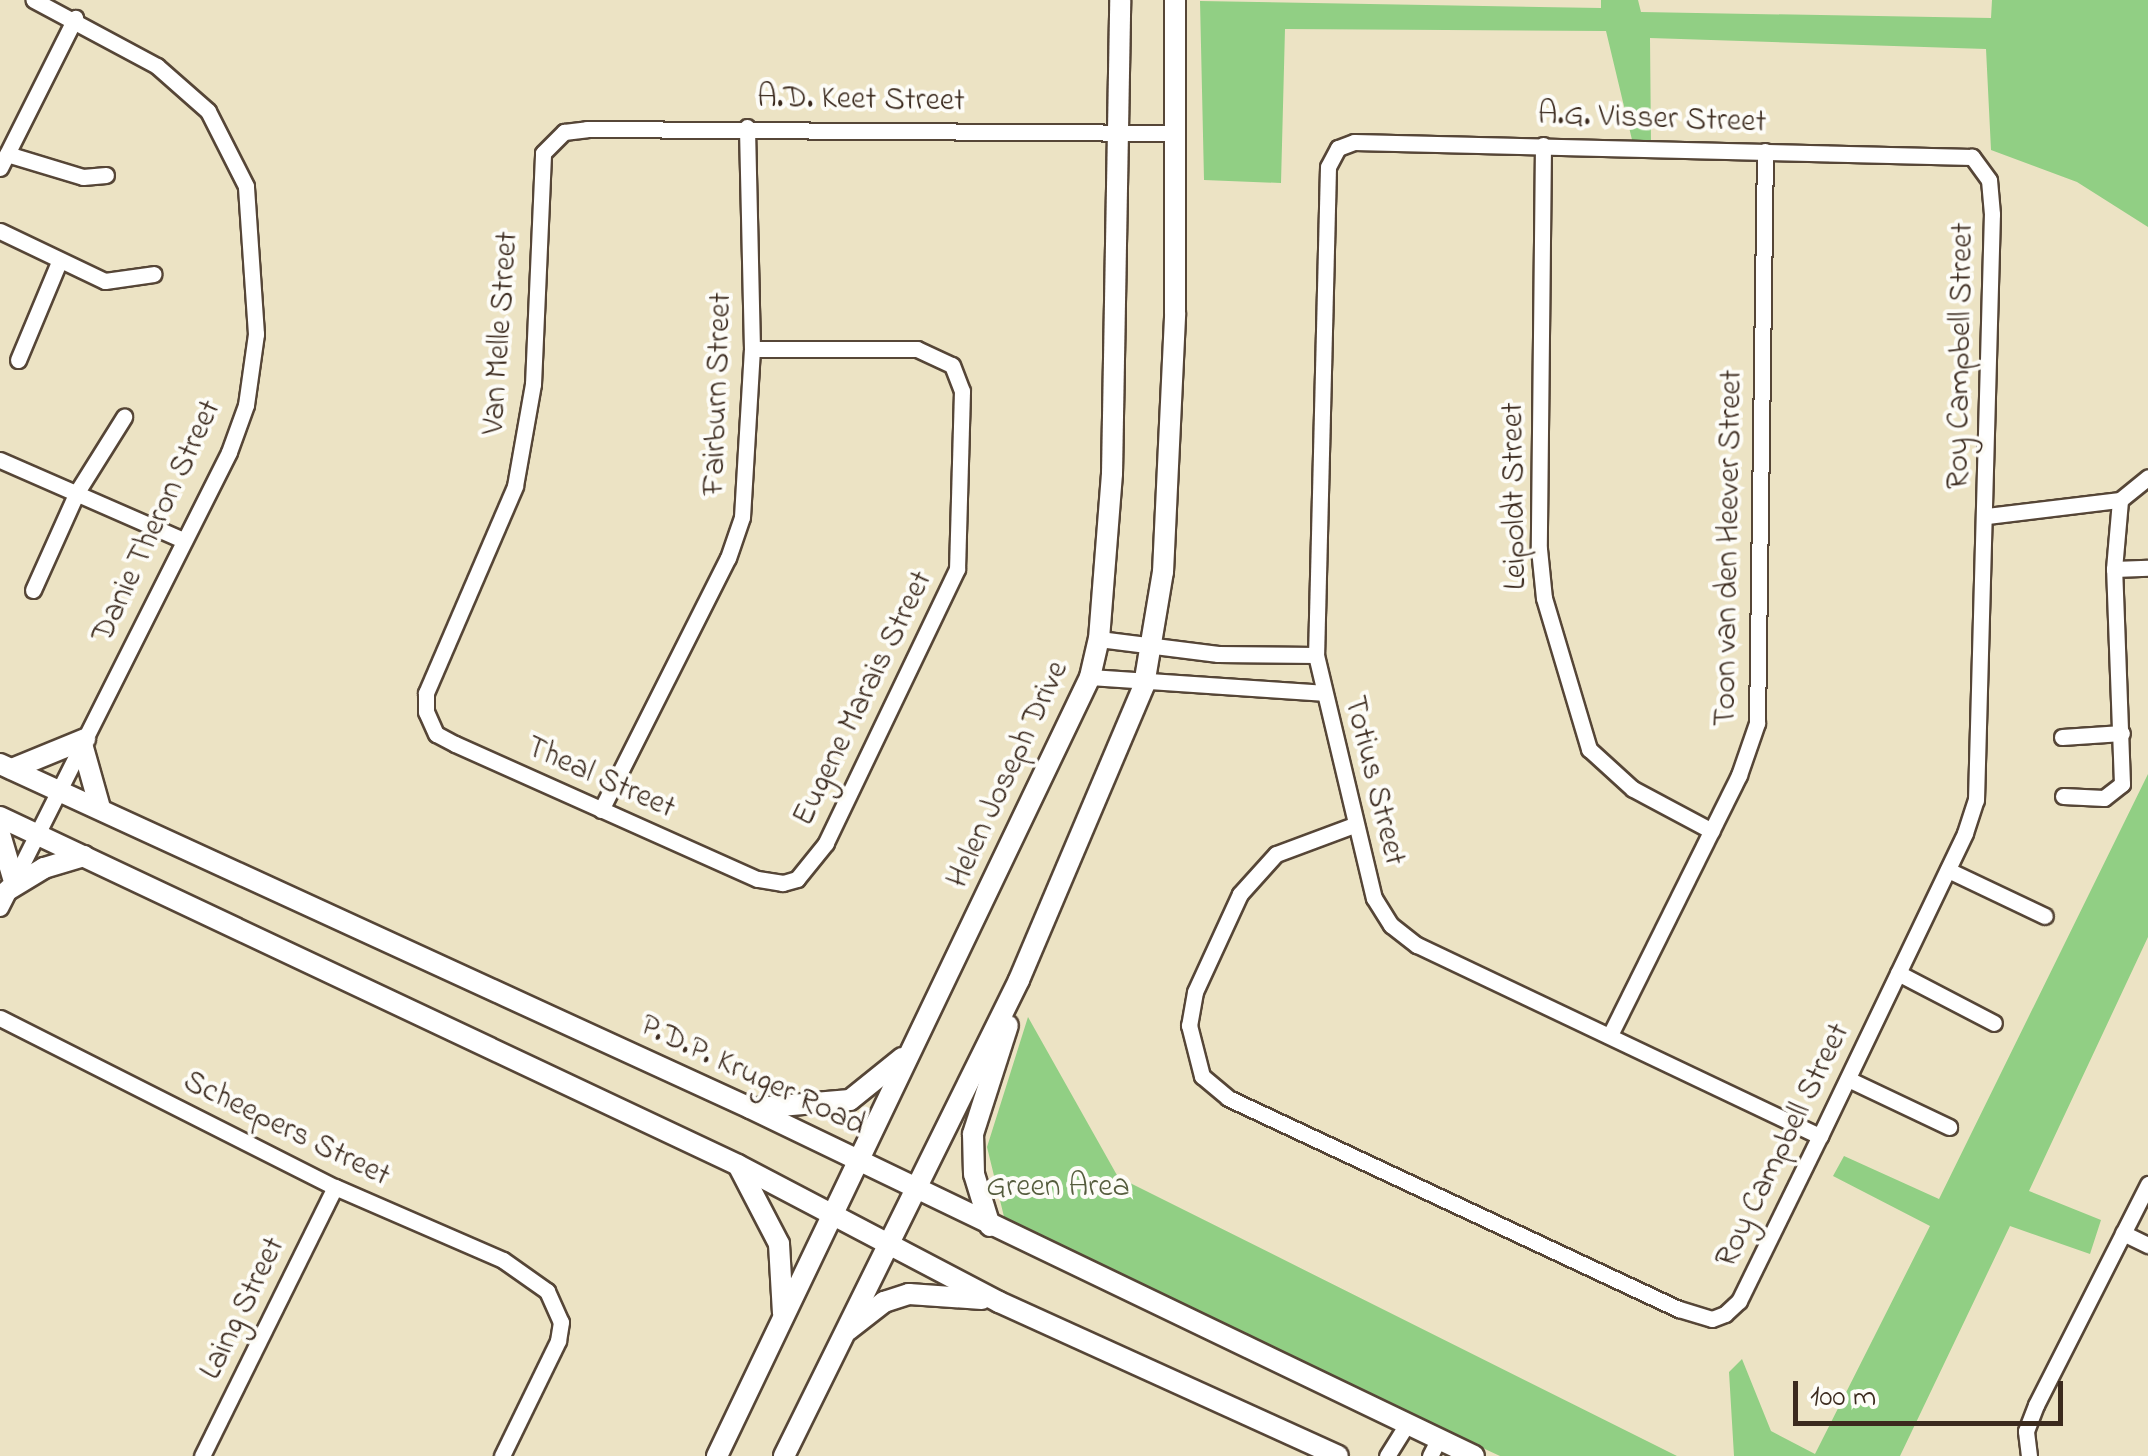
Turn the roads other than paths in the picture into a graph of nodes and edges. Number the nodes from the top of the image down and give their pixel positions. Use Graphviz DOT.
graph roads {
  1 [pos="34,0"];
  2 [pos="1120,0"];
  3 [pos="1175,0"];
  4 [pos="75,18"];
  5 [pos="747,127"];
  6 [pos="1117,132"];
  7 [pos="1174,134"];
  8 [pos="551,142"];
  9 [pos="1543,145"];
  10 [pos="1765,151"];
  11 [pos="3,161"];
  12 [pos="1328,167"];
  13 [pos="1983,167"];
  14 [pos="106,175"];
  15 [pos="0,231"];
  16 [pos="59,262"];
  17 [pos="154,274"];
  18 [pos="752,348"];
  19 [pos="18,360"];
  20 [pos="124,417"];
  21 [pos="0,460"];
  22 [pos="2148,477"];
  23 [pos="77,492"];
  24 [pos="2120,500"];
  25 [pos="1987,516"];
  26 [pos="181,539"];
  27 [pos="2148,568"];
  28 [pos="2114,569"];
  29 [pos="33,590"];
  30 [pos="1100,639"];
  31 [pos="1154,646"];
  32 [pos="1316,655"];
  33 [pos="1090,677"];
  34 [pos="1144,685"];
  35 [pos="426,693"];
  36 [pos="1322,693"];
  37 [pos="2122,733"];
  38 [pos="2062,737"];
  39 [pos="83,742"];
  40 [pos="6,766"];
  41 [pos="59,789"];
  42 [pos="2063,796"];
  43 [pos="100,808"];
  44 [pos="601,810"];
  45 [pos="0,817"];
  46 [pos="1354,825"];
  47 [pos="1712,831"];
  48 [pos="35,832"];
  49 [pos="0,834"];
  50 [pos="84,856"];
  51 [pos="1948,870"];
  52 [pos="783,884"];
  53 [pos="7,892"];
  54 [pos="2045,916"];
  55 [pos="1898,973"];
  56 [pos="1019,980"];
  57 [pos="0,1018"];
  58 [pos="1994,1023"];
  59 [pos="1611,1033"];
  60 [pos="913,1047"];
  61 [pos="1848,1079"];
  62 [pos="750,1108"];
  63 [pos="1949,1127"];
  64 [pos="1820,1136"];
  65 [pos="861,1162"];
  66 [pos="738,1165"];
  67 [pos="2148,1184"];
  68 [pos="335,1187"];
  69 [pos="913,1189"];
  70 [pos="834,1214"];
  71 [pos="990,1226"];
  72 [pos="2123,1233"];
  73 [pos="887,1244"];
  74 [pos="2148,1245"];
  75 [pos="999,1302"];
  76 [pos="784,1320"];
  77 [pos="839,1337"];
  78 [pos="1406,1426"];
  79 [pos="1434,1448"];
  80 [pos="1331,1454"];
  81 [pos="202,1456"];
  82 [pos="502,1456"];
  83 [pos="717,1456"];
  84 [pos="784,1456"];
  85 [pos="1387,1456"];
  86 [pos="1474,1456"];
  87 [pos="2029,1456"];
  1 -- 4 [label="street, Danie Theron Street"];
  2 -- 6 [label="street, Helen Joseph Drive"];
  3 -- 7 [label="street"];
  4 -- 11 [label="street"];
  4 -- 26 [label="street, Danie Theron Street"];
  5 -- 6 [label="street, A.D. Keet Street"];
  5 -- 8 [label="street, A.D. Keet Street"];
  5 -- 18 [label="street, Fairburn Street"];
  6 -- 7 [label="street, A.D. Keet Street"];
  6 -- 30 [label="street, Helen Joseph Drive"];
  7 -- 31 [label="street"];
  8 -- 35 [label="street, Van Melle Street"];
  9 -- 10 [label="street, A.G. Visser Street"];
  9 -- 12 [label="street, A.G. Visser Street"];
  9 -- 47 [label="street, Leipoldt Street"];
  10 -- 13 [label="street, A.G. Visser Street"];
  10 -- 47 [label="street, Toon van den Heever Street"];
  11 -- 14 [label="street"];
  12 -- 32 [label="street, Totius Street"];
  13 -- 25 [label="street, Roy Campbell Street"];
  15 -- 16 [label="street"];
  16 -- 17 [label="street"];
  16 -- 19 [label="street"];
  18 -- 44 [label="street, Fairburn Street"];
  18 -- 52 [label="street, Eugene Marais Street"];
  20 -- 23 [label="street"];
  21 -- 23 [label="street"];
  22 -- 24 [label="street"];
  23 -- 26 [label="street"];
  23 -- 29 [label="street"];
  24 -- 25 [label="street"];
  24 -- 28 [label="street"];
  25 -- 51 [label="street, Roy Campbell Street"];
  26 -- 39 [label="street, Danie Theron Street"];
  27 -- 28 [label="street"];
  28 -- 37 [label="street"];
  30 -- 31 [label="street"];
  30 -- 33 [label="street, Helen Joseph Drive"];
  31 -- 32 [label="street"];
  31 -- 34 [label="street"];
  32 -- 36 [label="street, Totius Street"];
  33 -- 34 [label="street"];
  33 -- 60 [label="street, Helen Joseph Drive"];
  34 -- 36 [label="street"];
  34 -- 56 [label="street"];
  35 -- 44 [label="street, Theal Street"];
  36 -- 46 [label="street, Totius Street"];
  37 -- 38 [label="street"];
  37 -- 42 [label="street"];
  39 -- 40 [label="street"];
  39 -- 41 [label="street, Danie Theron Street"];
  39 -- 43 [label="street"];
  40 -- 41 [label="street, P.D.P. Kruger Road"];
  41 -- 43 [label="street, P.D.P. Kruger Road"];
  41 -- 48 [label="street, Danie Theron Street"];
  43 -- 62 [label="street, P.D.P. Kruger Road"];
  44 -- 52 [label="street, Theal Street"];
  45 -- 48 [label="street"];
  46 -- 59 [label="street, Totius Street"];
  46 -- 64 [label="street, Roy Campbell Street"];
  47 -- 59 [label="street, Toon van den Heever Street"];
  48 -- 50 [label="street"];
  48 -- 53 [label="street, Danie Theron Street"];
  49 -- 53 [label="street"];
  50 -- 53 [label="street"];
  50 -- 66 [label="street"];
  51 -- 54 [label="street"];
  51 -- 55 [label="street, Roy Campbell Street"];
  55 -- 58 [label="street"];
  55 -- 61 [label="street, Roy Campbell Street"];
  56 -- 69 [label="street"];
  56 -- 71 [label="street"];
  57 -- 68 [label="street, Scheepers Street"];
  59 -- 64 [label="street, Totius Street"];
  60 -- 62 [label="street"];
  60 -- 65 [label="street, Helen Joseph Drive"];
  61 -- 63 [label="street"];
  61 -- 64 [label="street, Roy Campbell Street"];
  62 -- 65 [label="street, P.D.P. Kruger Road"];
  65 -- 69 [label="street, P.D.P. Kruger Road"];
  65 -- 70 [label="street, Helen Joseph Drive"];
  66 -- 70 [label="street"];
  66 -- 76 [label="street"];
  67 -- 72 [label="street"];
  68 -- 81 [label="street, Laing Street"];
  68 -- 82 [label="street, Scheepers Street"];
  69 -- 71 [label="street, P.D.P. Kruger Road"];
  69 -- 73 [label="street"];
  70 -- 73 [label="street"];
  70 -- 76 [label="street, Helen Joseph Drive"];
  71 -- 78 [label="street, P.D.P. Kruger Road"];
  72 -- 74 [label="street"];
  72 -- 87 [label="street"];
  73 -- 75 [label="street"];
  73 -- 77 [label="street"];
  75 -- 77 [label="street"];
  75 -- 80 [label="street"];
  76 -- 83 [label="street, Helen Joseph Drive"];
  77 -- 84 [label="street"];
  78 -- 79 [label="street, P.D.P. Kruger Road"];
  78 -- 85 [label="street"];
  79 -- 86 [label="street, P.D.P. Kruger Road"];
}
